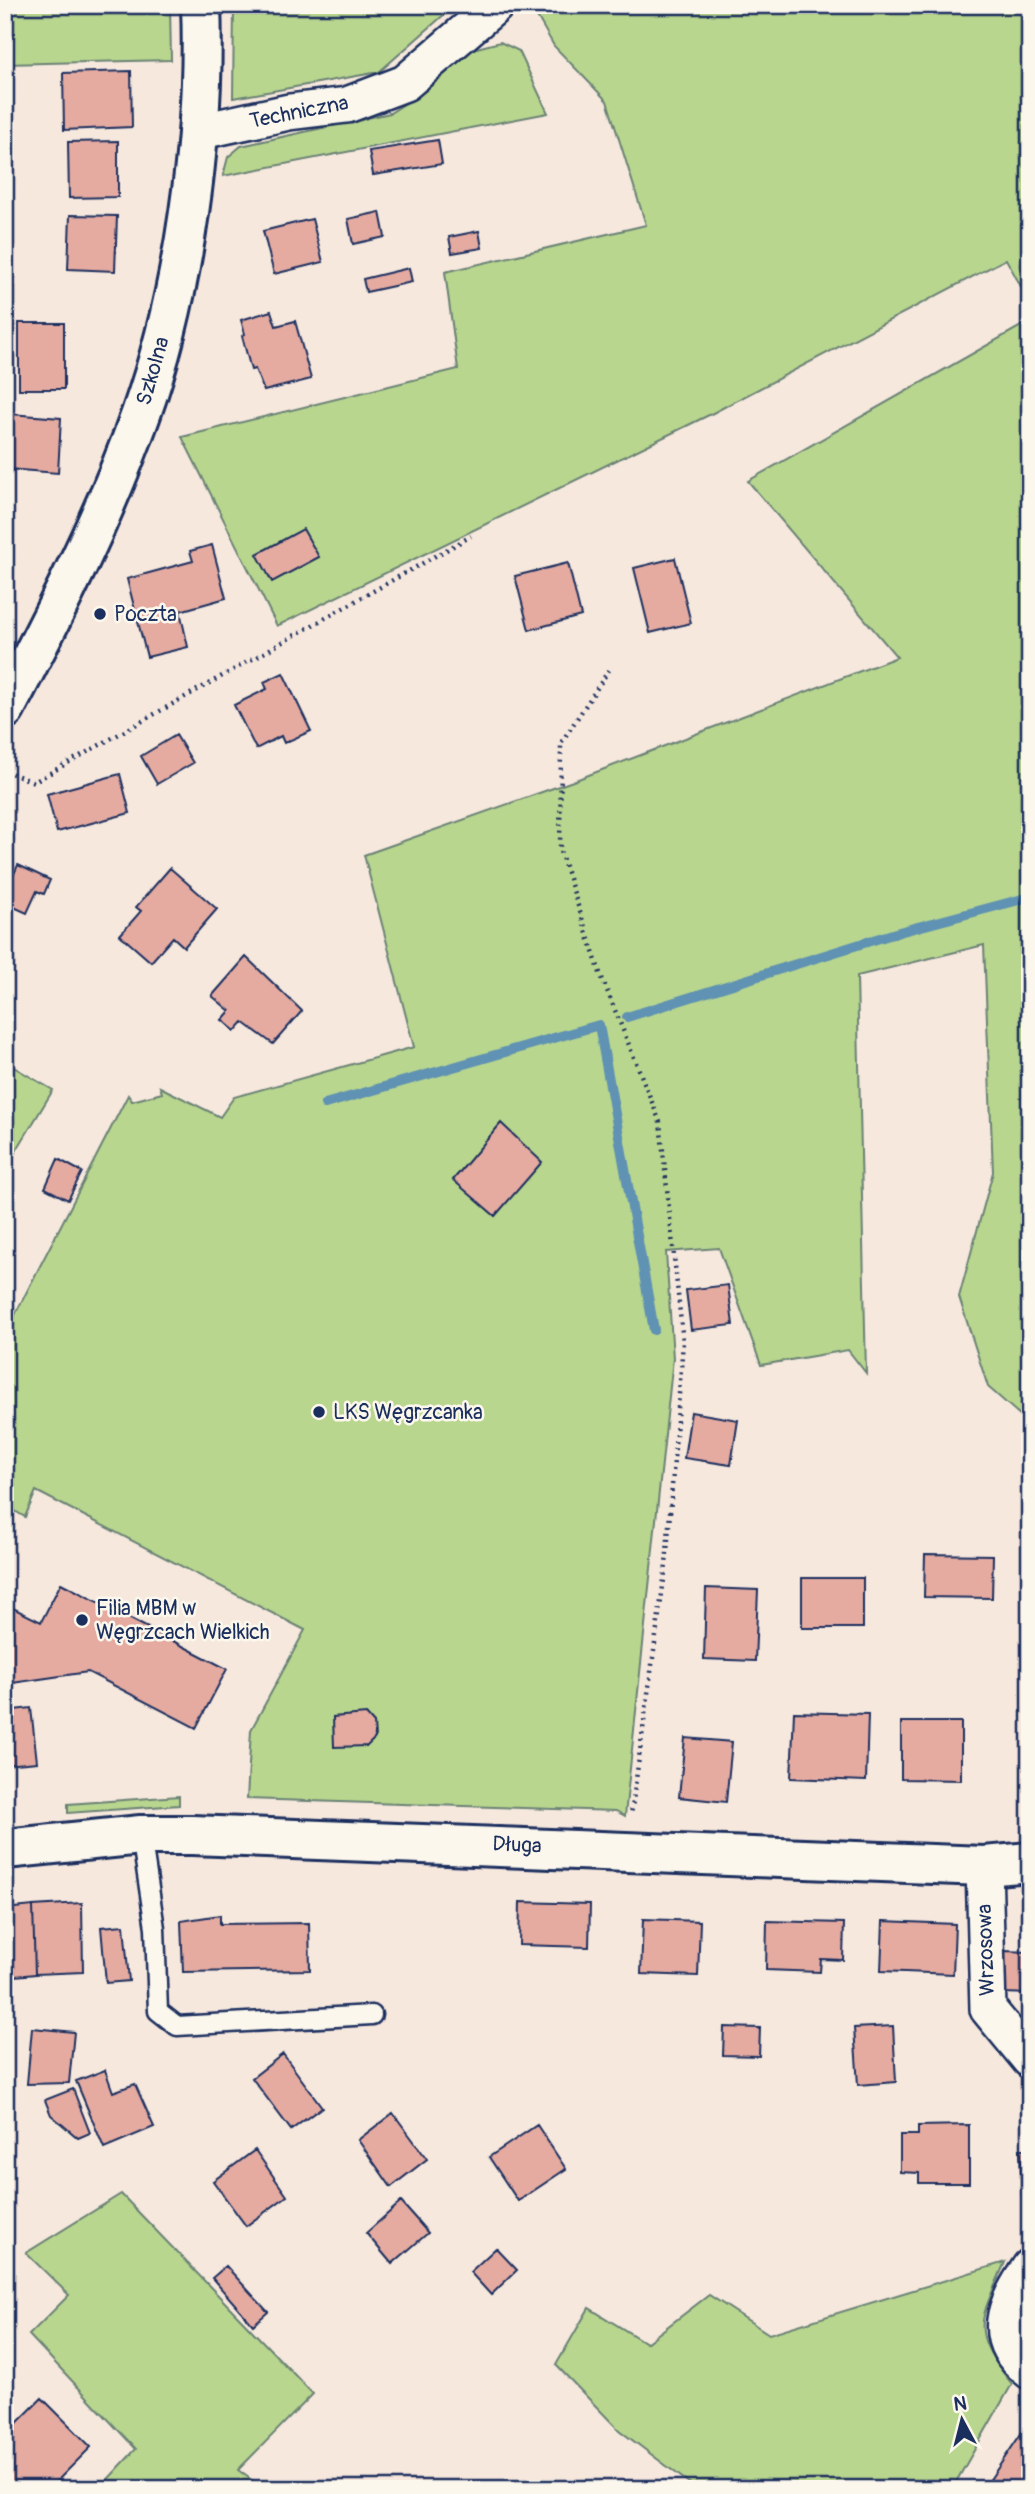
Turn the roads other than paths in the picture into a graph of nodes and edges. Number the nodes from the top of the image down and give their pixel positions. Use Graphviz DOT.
graph roads {
  1 [pos="201,5"];
  2 [pos="496,5"];
  3 [pos="197,132"];
  4 [pos="5,709"];
  5 [pos="141,1835"];
  6 [pos="5,1849"];
  7 [pos="1030,1862"];
  8 [pos="984,1866"];
  9 [pos="372,2015"];
  10 [pos="1030,2060"];
  11 [pos="1030,2267"];
  12 [pos="1030,2371"];
  1 -- 3 [label="street, Szkolna"];
  2 -- 3 [label="street, Techniczna"];
  3 -- 4 [label="street, Szkolna"];
  5 -- 6 [label="street, Długa"];
  5 -- 8 [label="street, Długa"];
  5 -- 9 [label="lane"];
  7 -- 8 [label="street, Długa"];
  8 -- 10 [label="street, Wrzosowa"];
  11 -- 12 [label="street"];
}
